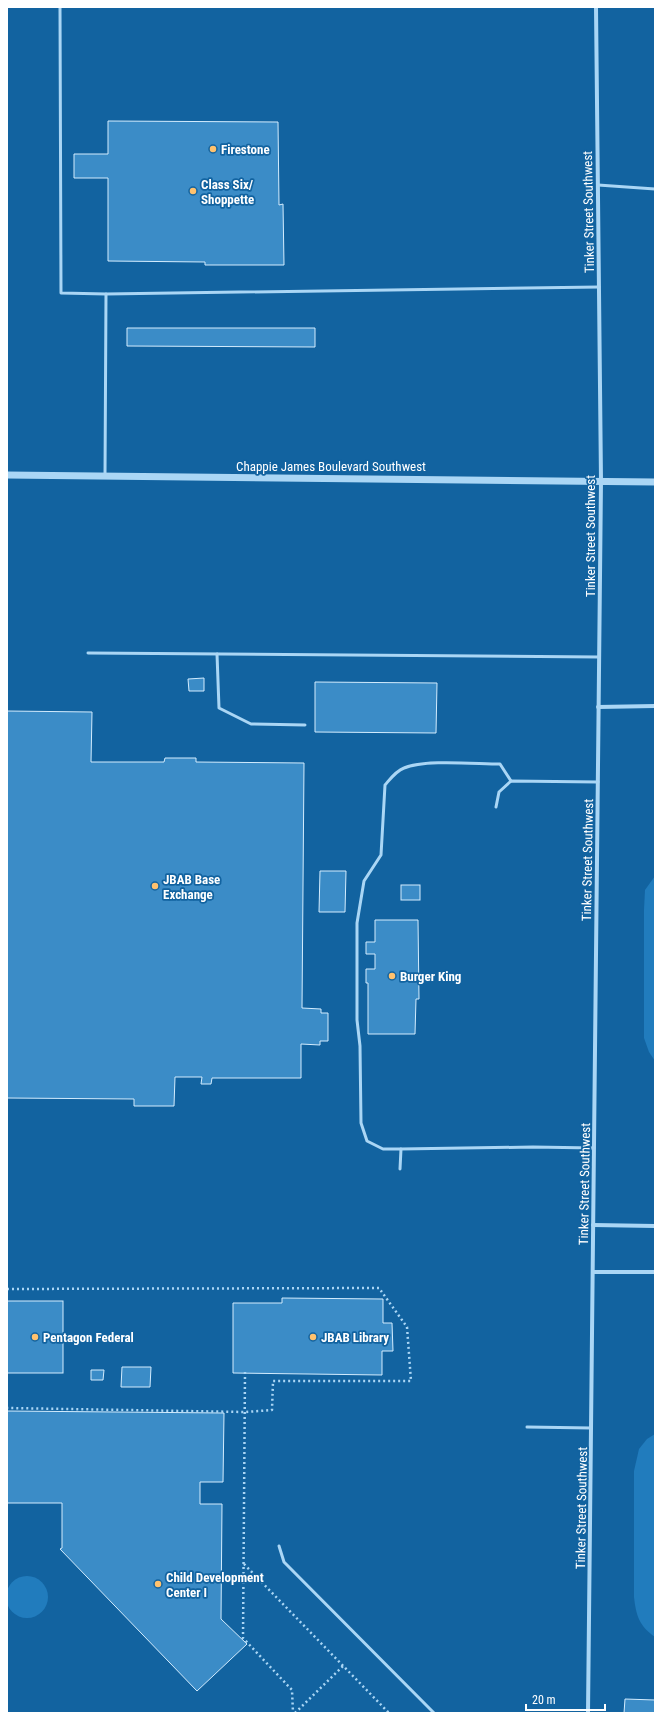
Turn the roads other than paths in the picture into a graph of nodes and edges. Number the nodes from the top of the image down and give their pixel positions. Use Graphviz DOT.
graph roads {
  1 [pos="60,7"];
  2 [pos="596,7"];
  3 [pos="598,184"];
  4 [pos="655,189"];
  5 [pos="599,287"];
  6 [pos="106,294"];
  7 [pos="7,475"];
  8 [pos="104,475"];
  9 [pos="600,481"];
  10 [pos="655,482"];
  11 [pos="88,653"];
  12 [pos="218,654"];
  13 [pos="599,657"];
  14 [pos="655,706"];
  15 [pos="598,707"];
  16 [pos="304,725"];
  17 [pos="511,781"];
  18 [pos="598,782"];
  19 [pos="496,806"];
  20 [pos="594,1148"];
  21 [pos="401,1149"];
  22 [pos="400,1169"];
  23 [pos="593,1225"];
  24 [pos="655,1226"];
  25 [pos="593,1272"];
  26 [pos="655,1272"];
  27 [pos="527,1427"];
  28 [pos="591,1428"];
  29 [pos="279,1546"];
  30 [pos="434,1713"];
  31 [pos="588,1713"];
  1 -- 6 [label="lane"];
  2 -- 3 [label="street, Tinker Street Southwest"];
  3 -- 4 [label="lane"];
  3 -- 5 [label="street, Tinker Street Southwest"];
  5 -- 6 [label="lane"];
  5 -- 9 [label="street, Tinker Street Southwest"];
  6 -- 8 [label="lane"];
  7 -- 8 [label="street, Chappie James Boulevard Southwest"];
  8 -- 9 [label="street, Chappie James Boulevard Southwest"];
  9 -- 10 [label="street, Chappie James Boulevard Southwest"];
  9 -- 13 [label="street, Tinker Street Southwest"];
  11 -- 12 [label="lane"];
  12 -- 13 [label="lane"];
  12 -- 16 [label="lane"];
  13 -- 15 [label="street, Tinker Street Southwest"];
  14 -- 15 [label="street"];
  15 -- 18 [label="street, Tinker Street Southwest"];
  17 -- 18 [label="lane"];
  17 -- 19 [label="lane"];
  17 -- 21 [label="lane"];
  18 -- 20 [label="street, Tinker Street Southwest"];
  20 -- 21 [label="lane"];
  20 -- 23 [label="street, Tinker Street Southwest"];
  21 -- 22 [label="lane"];
  23 -- 24 [label="street"];
  23 -- 25 [label="street, Tinker Street Southwest"];
  25 -- 26 [label="street"];
  25 -- 28 [label="street, Tinker Street Southwest"];
  27 -- 28 [label="lane"];
  28 -- 31 [label="street, Tinker Street Southwest"];
  29 -- 30 [label="lane"];
}
